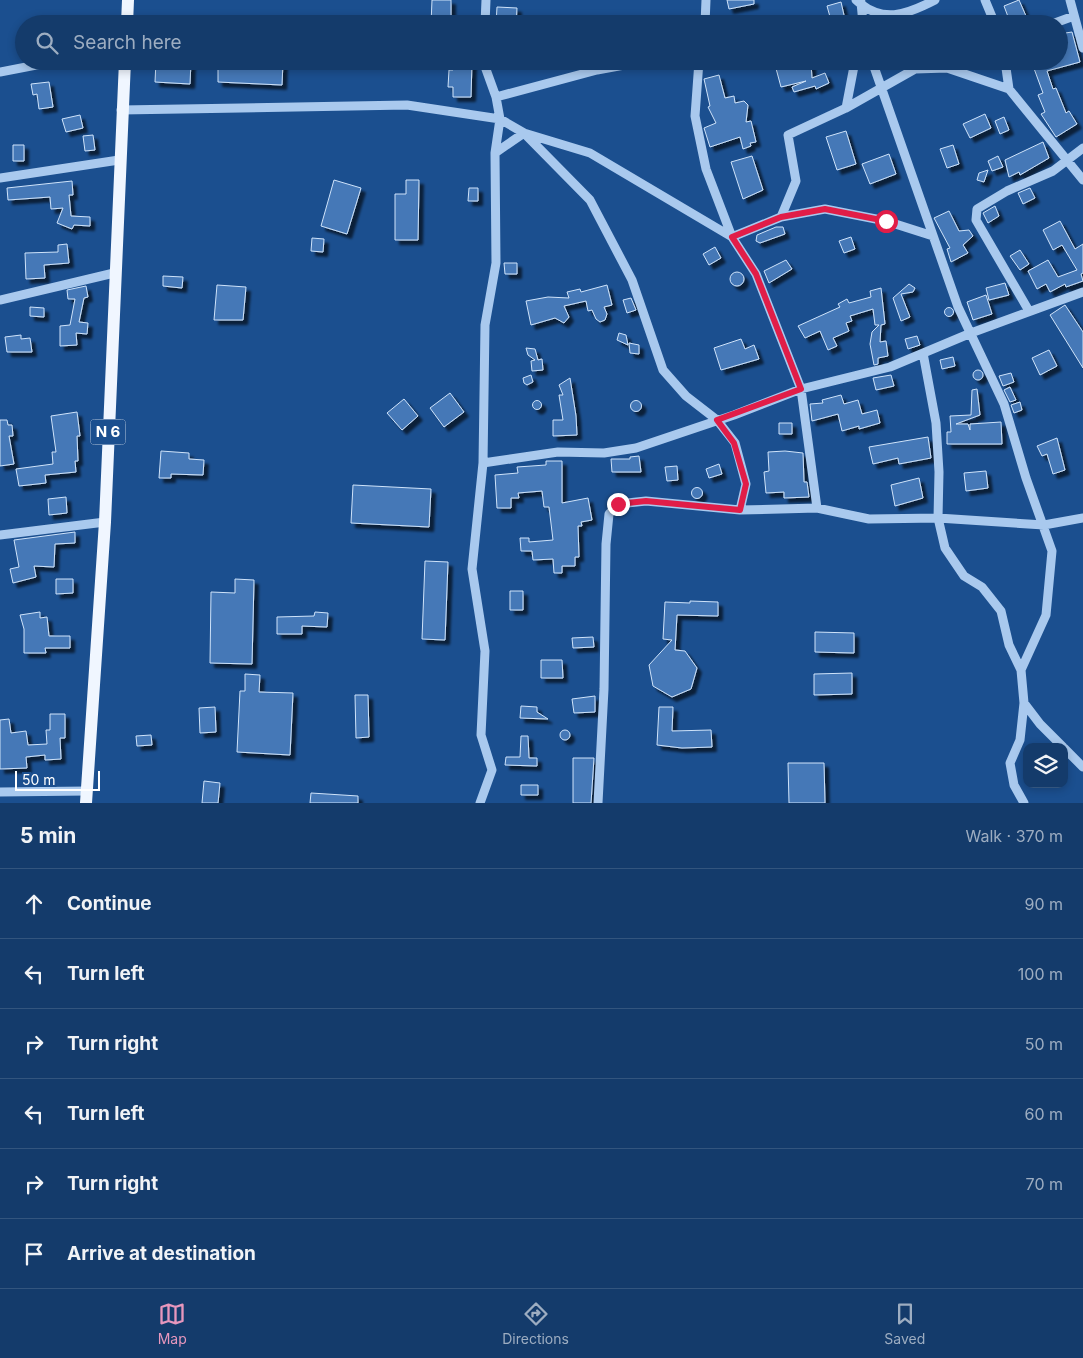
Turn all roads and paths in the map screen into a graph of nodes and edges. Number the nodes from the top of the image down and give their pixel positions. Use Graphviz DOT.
graph roads {
  1 [pos="128,0"];
  2 [pos="486,0"];
  3 [pos="706,0"];
  4 [pos="935,0"];
  5 [pos="985,0"];
  6 [pos="1070,0"];
  7 [pos="859,2"];
  8 [pos="127,15"];
  9 [pos="485,15"];
  10 [pos="705,15"];
  11 [pos="861,15"];
  12 [pos="884,15"];
  13 [pos="894,15"];
  14 [pos="991,15"];
  15 [pos="1074,16"];
  16 [pos="1068,18"];
  17 [pos="1083,48"];
  18 [pos="15,69"];
  19 [pos="124,70"];
  20 [pos="486,70"];
  21 [pos="597,70"];
  22 [pos="698,70"];
  23 [pos="853,70"];
  24 [pos="875,70"];
  25 [pos="913,70"];
  26 [pos="953,70"];
  27 [pos="1007,70"];
  28 [pos="0,72"];
  29 [pos="880,89"];
  30 [pos="1010,89"];
  31 [pos="496,97"];
  32 [pos="846,108"];
  33 [pos="121,110"];
  34 [pos="500,119"];
  35 [pos="524,132"];
  36 [pos="1083,148"];
  37 [pos="495,154"];
  38 [pos="119,160"];
  39 [pos="1066,161"];
  40 [pos="0,178"];
  41 [pos="1083,180"];
  42 [pos="781,217"];
  43 [pos="933,236"];
  44 [pos="732,237"];
  45 [pos="114,273"];
  46 [pos="1083,292"];
  47 [pos="0,300"];
  48 [pos="1029,312"];
  49 [pos="971,333"];
  50 [pos="923,354"];
  51 [pos="801,389"];
  52 [pos="717,420"];
  53 [pos="483,463"];
  54 [pos="817,508"];
  55 [pos="740,510"];
  56 [pos="938,518"];
  57 [pos="1083,518"];
  58 [pos="105,522"];
  59 [pos="1044,524"];
  60 [pos="0,535"];
  61 [pos="1022,670"];
  62 [pos="1024,703"];
  63 [pos="1058,743"];
  64 [pos="1068,753"];
  65 [pos="1083,767"];
  66 [pos="0,792"];
  67 [pos="86,797"];
  68 [pos="480,803"];
  69 [pos="598,803"];
  70 [pos="1024,803"];
  1 -- 8 [label="main road"];
  2 -- 9 [label="street"];
  3 -- 10 [label="street"];
  4 -- 13 [label="street"];
  5 -- 14 [label="street"];
  6 -- 15 [label="street"];
  7 -- 11 [label="street"];
  7 -- 12 [label="street"];
  15 -- 16 [label="street"];
  15 -- 17 [label="street"];
  18 -- 28 [label="street"];
  19 -- 33 [label="main road, N 6"];
  20 -- 31 [label="street"];
  21 -- 31 [label="street"];
  22 -- 44 [label="street"];
  23 -- 32 [label="street"];
  24 -- 29 [label="street"];
  25 -- 29 [label="street"];
  26 -- 30 [label="street"];
  27 -- 30 [label="street"];
  29 -- 32 [label="street"];
  29 -- 43 [label="street"];
  30 -- 39 [label="street"];
  31 -- 34 [label="street"];
  32 -- 42 [label="street"];
  33 -- 34 [label="street"];
  33 -- 38 [label="main road, N 6"];
  34 -- 35 [label="street"];
  34 -- 37 [label="street"];
  35 -- 37 [label="street"];
  35 -- 44 [label="street"];
  35 -- 52 [label="street"];
  36 -- 39 [label="street"];
  37 -- 53 [label="street"];
  38 -- 40 [label="street"];
  38 -- 45 [label="main road, N 6"];
  39 -- 41 [label="street"];
  39 -- 48 [label="street"];
  42 -- 43 [label="street"];
  42 -- 44 [label="street"];
  43 -- 49 [label="street"];
  44 -- 51 [label="street"];
  45 -- 47 [label="street"];
  45 -- 58 [label="main road, N 6"];
  46 -- 48 [label="street"];
  48 -- 49 [label="street"];
  49 -- 50 [label="street"];
  49 -- 59 [label="street"];
  50 -- 51 [label="street"];
  50 -- 56 [label="street"];
  51 -- 52 [label="street"];
  51 -- 54 [label="street"];
  52 -- 53 [label="street"];
  52 -- 55 [label="street"];
  53 -- 68 [label="street"];
  54 -- 55 [label="street"];
  54 -- 56 [label="street"];
  55 -- 69 [label="street"];
  56 -- 59 [label="street"];
  56 -- 61 [label="street"];
  57 -- 59 [label="street"];
  58 -- 60 [label="street"];
  58 -- 67 [label="main road, N 6"];
  59 -- 61 [label="street"];
  61 -- 62 [label="street"];
  62 -- 63 [label="street"];
  62 -- 70 [label="street"];
  64 -- 65 [label="street"];
  66 -- 67 [label="street"];
}
